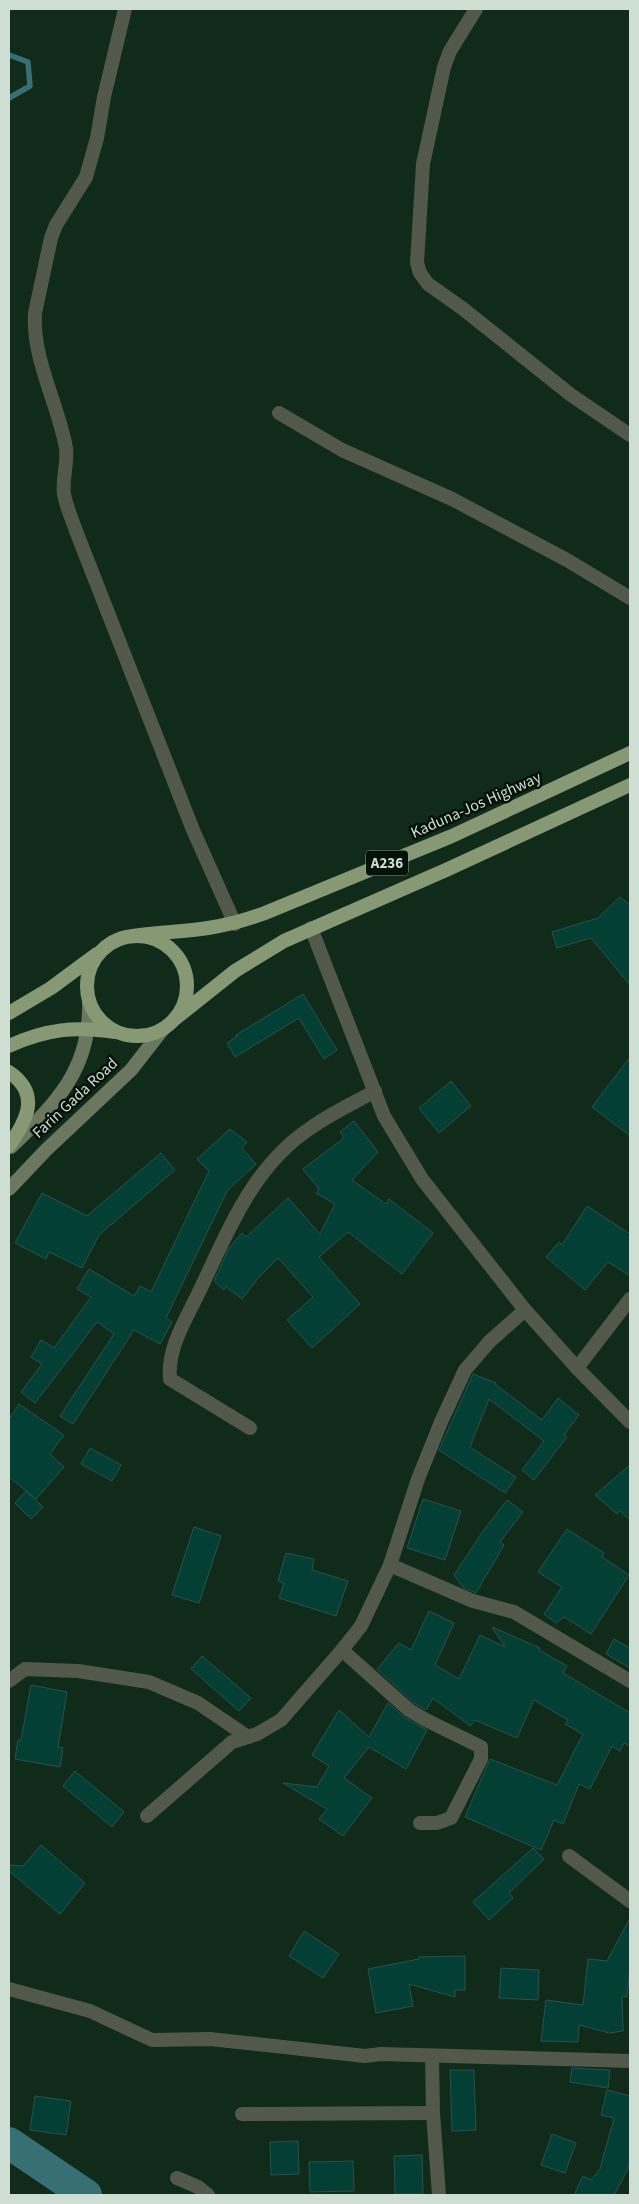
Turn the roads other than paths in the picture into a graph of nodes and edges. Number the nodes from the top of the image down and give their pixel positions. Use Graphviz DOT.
graph roads {
  1 [pos="125,9"];
  2 [pos="476,9"];
  3 [pos="279,412"];
  4 [pos="630,435"];
  5 [pos="630,598"];
  6 [pos="630,753"];
  7 [pos="630,785"];
  8 [pos="235,924"];
  9 [pos="311,928"];
  10 [pos="133,936"];
  11 [pos="102,951"];
  12 [pos="89,1001"];
  13 [pos="9,1013"];
  14 [pos="176,1018"];
  15 [pos="89,1028"];
  16 [pos="163,1029"];
  17 [pos="123,1034"];
  18 [pos="9,1046"];
  19 [pos="9,1072"];
  20 [pos="375,1092"];
  21 [pos="9,1148"];
  22 [pos="9,1189"];
  23 [pos="630,1299"];
  24 [pos="525,1310"];
  25 [pos="577,1368"];
  26 [pos="630,1422"];
  27 [pos="250,1428"];
  28 [pos="390,1565"];
  29 [pos="342,1650"];
  30 [pos="9,1681"];
  31 [pos="630,1681"];
  32 [pos="248,1737"];
  33 [pos="147,1816"];
  34 [pos="420,1823"];
  35 [pos="569,1856"];
  36 [pos="630,1901"];
  37 [pos="9,1989"];
  38 [pos="432,2056"];
  39 [pos="630,2061"];
  40 [pos="242,2114"];
  41 [pos="433,2114"];
  42 [pos="177,2178"];
  43 [pos="208,2195"];
  44 [pos="439,2195"];
  1 -- 8 [label="street"];
  2 -- 4 [label="street"];
  3 -- 5 [label="street"];
  6 -- 8 [label="highway, Kaduna-Jos Highway / A236"];
  7 -- 9 [label="highway, A236"];
  8 -- 10 [label="highway, Kaduna-Jos Highway / A236"];
  9 -- 14 [label="highway, A236"];
  9 -- 20 [label="street"];
  10 -- 11 [label="highway, A236"];
  10 -- 14 [label="highway, A236"];
  11 -- 12 [label="highway"];
  11 -- 13 [label="highway, A236"];
  12 -- 15 [label="main road, Farin Gada Road"];
  12 -- 17 [label="highway, A236"];
  14 -- 16 [label="highway, A236"];
  15 -- 17 [label="highway, A236"];
  15 -- 18 [label="highway, A236"];
  15 -- 21 [label="main road, Farin Gada Road"];
  16 -- 17 [label="highway, A236"];
  16 -- 22 [label="main road, Farin Gada Road"];
  19 -- 21 [label="highway"];
  20 -- 24 [label="street"];
  20 -- 27 [label="street"];
  23 -- 25 [label="street"];
  24 -- 25 [label="street"];
  24 -- 28 [label="street"];
  25 -- 26 [label="street"];
  28 -- 29 [label="street"];
  28 -- 31 [label="street"];
  29 -- 32 [label="street"];
  29 -- 34 [label="street"];
  30 -- 32 [label="street"];
  32 -- 33 [label="street"];
  35 -- 36 [label="street"];
  37 -- 38 [label="street"];
  38 -- 39 [label="street"];
  38 -- 41 [label="street"];
  40 -- 41 [label="street"];
  41 -- 44 [label="street"];
  42 -- 43 [label="street"];
}
